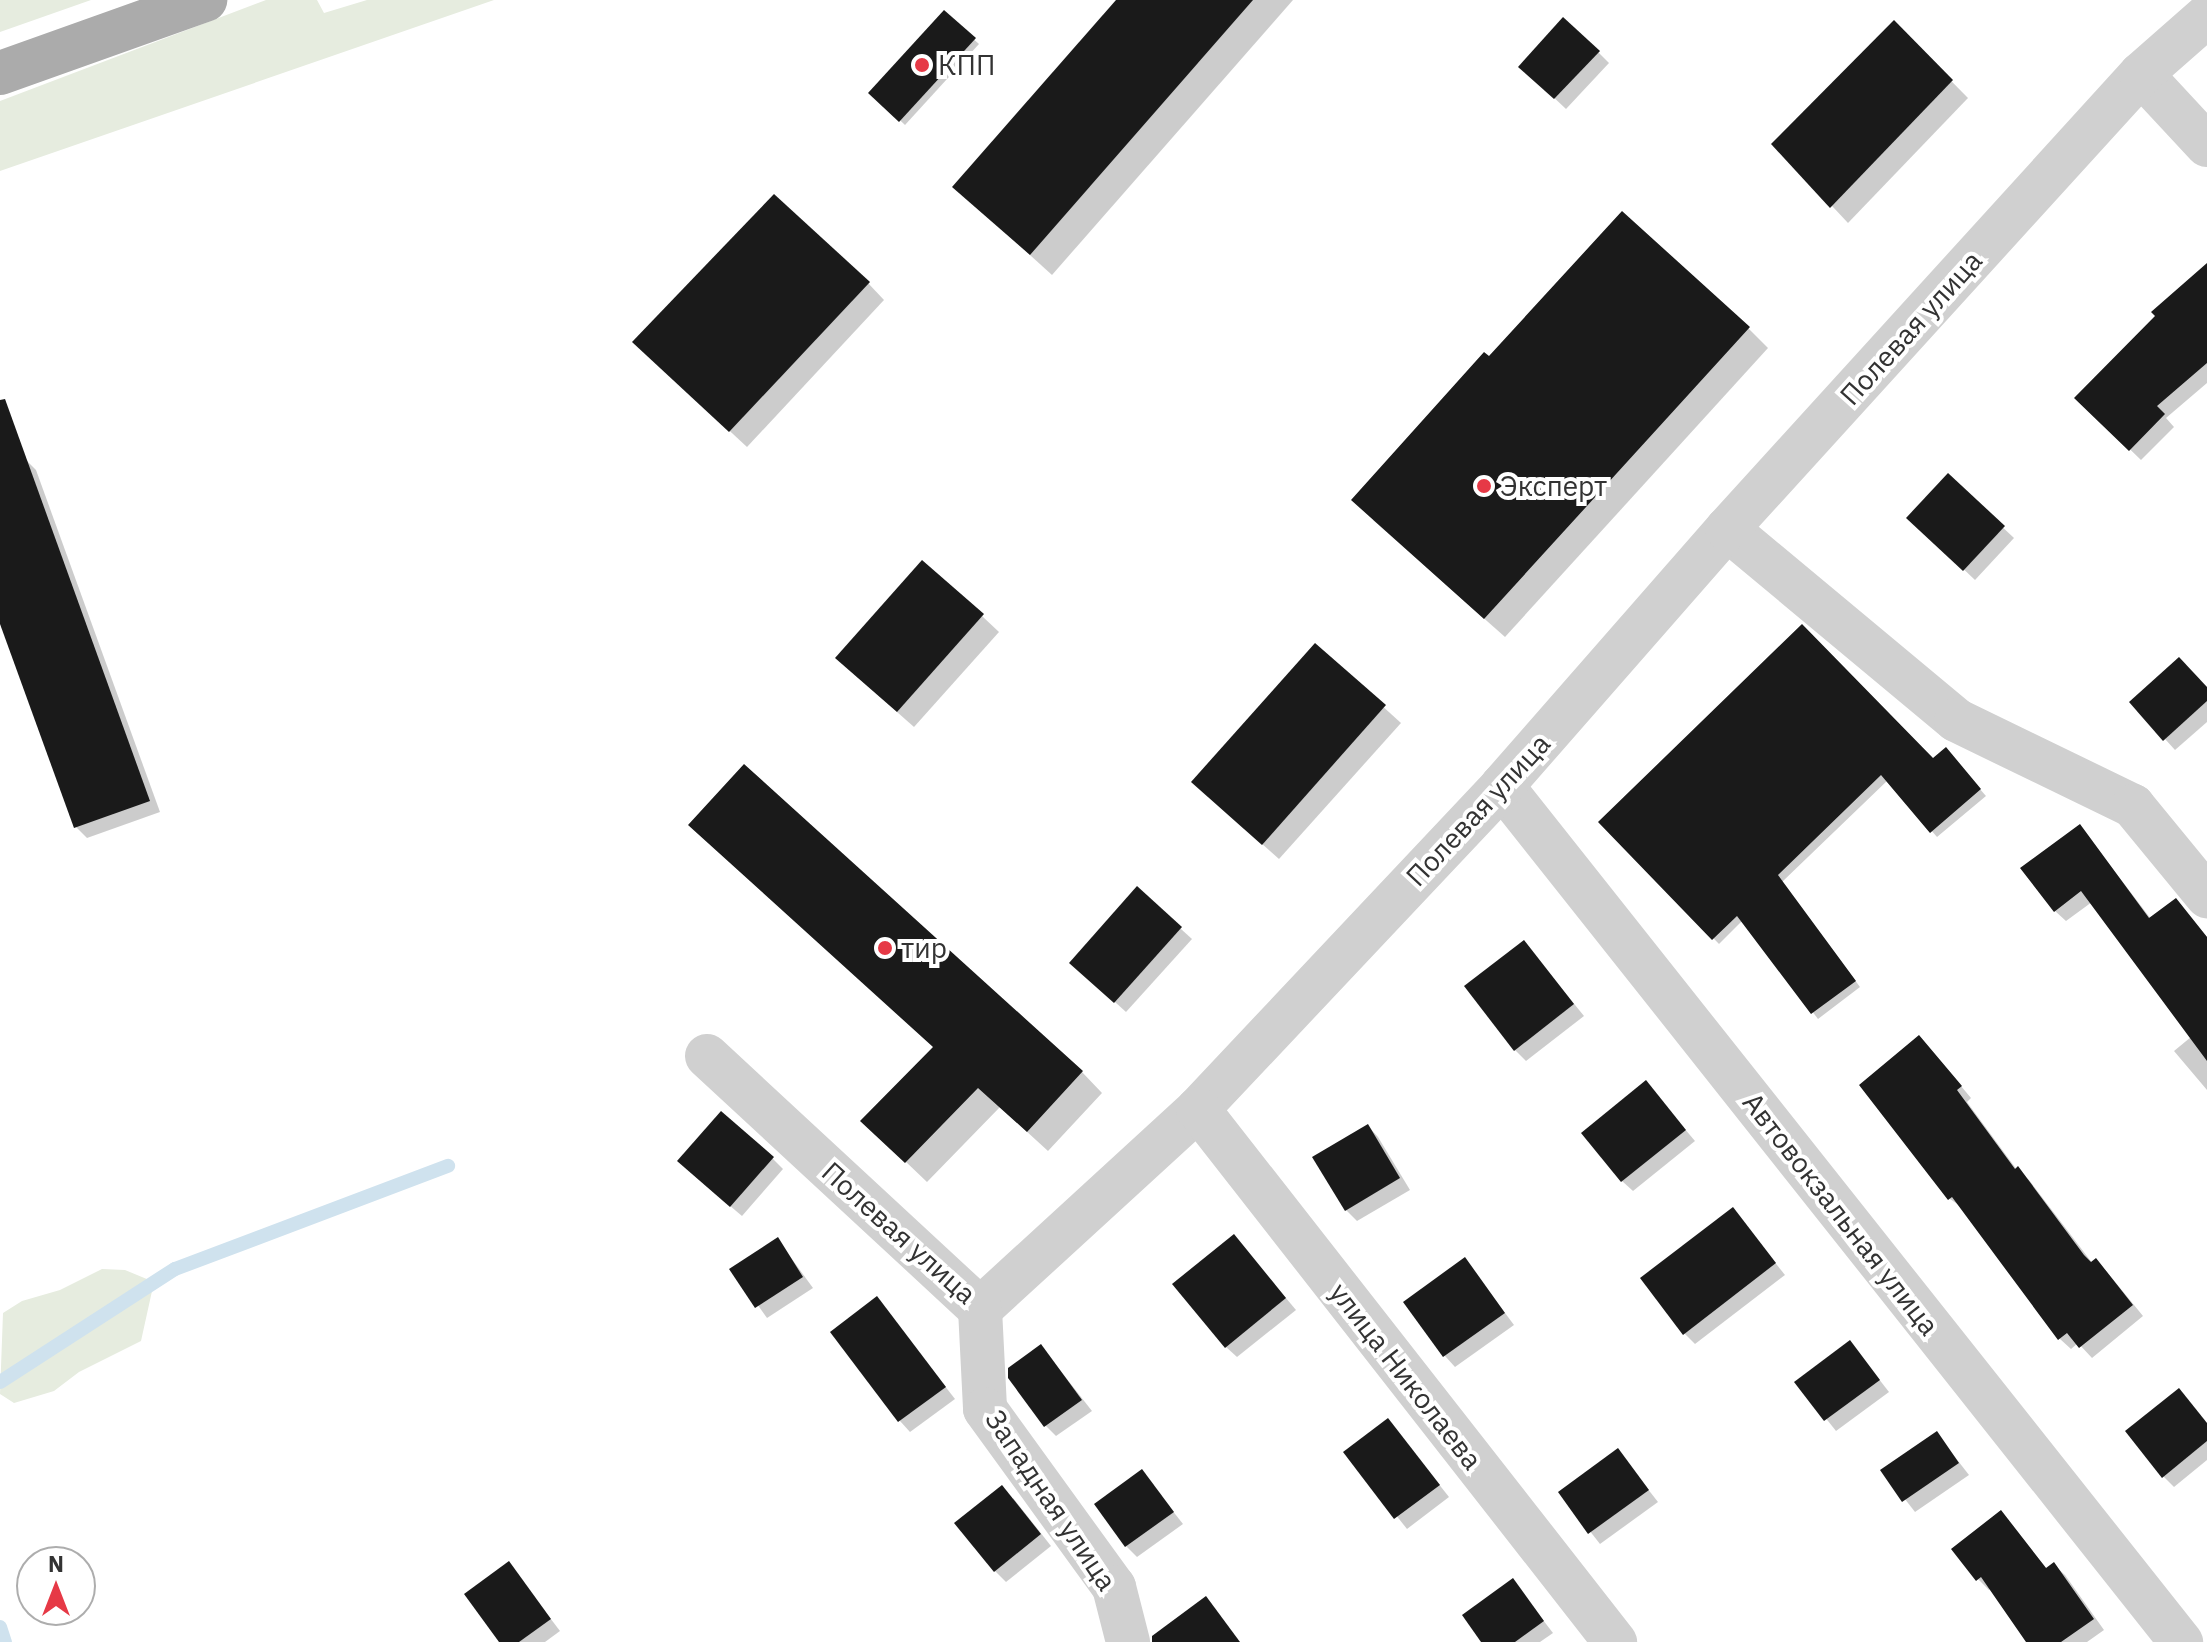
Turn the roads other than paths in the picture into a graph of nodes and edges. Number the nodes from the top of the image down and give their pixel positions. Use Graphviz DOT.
graph roads {
  1 [pos="205,0"];
  2 [pos="2202,0"];
  3 [pos="2207,6"];
  4 [pos="2207,16"];
  5 [pos="0,73"];
  6 [pos="2141,74"];
  7 [pos="2207,145"];
  8 [pos="1727,529"];
  9 [pos="1502,786"];
  10 [pos="2207,896"];
  11 [pos="707,1056"];
  12 [pos="1198,1109"];
  13 [pos="980,1309"];
  14 [pos="1128,1642"];
  15 [pos="1615,1642"];
  16 [pos="2181,1642"];
  1 -- 5 [label="main road"];
  2 -- 3 [label="street"];
  4 -- 6 [label="street, Полевая улица"];
  6 -- 7 [label="street"];
  6 -- 8 [label="street, Полевая улица"];
  8 -- 9 [label="street, Полевая улица"];
  8 -- 10 [label="street"];
  9 -- 12 [label="street, Полевая улица"];
  9 -- 16 [label="street, Автовокзальная улица"];
  11 -- 13 [label="street, Полевая улица"];
  12 -- 13 [label="street, Полевая улица"];
  12 -- 15 [label="street, улица Николаева"];
  13 -- 14 [label="street, Западная улица"];
}
